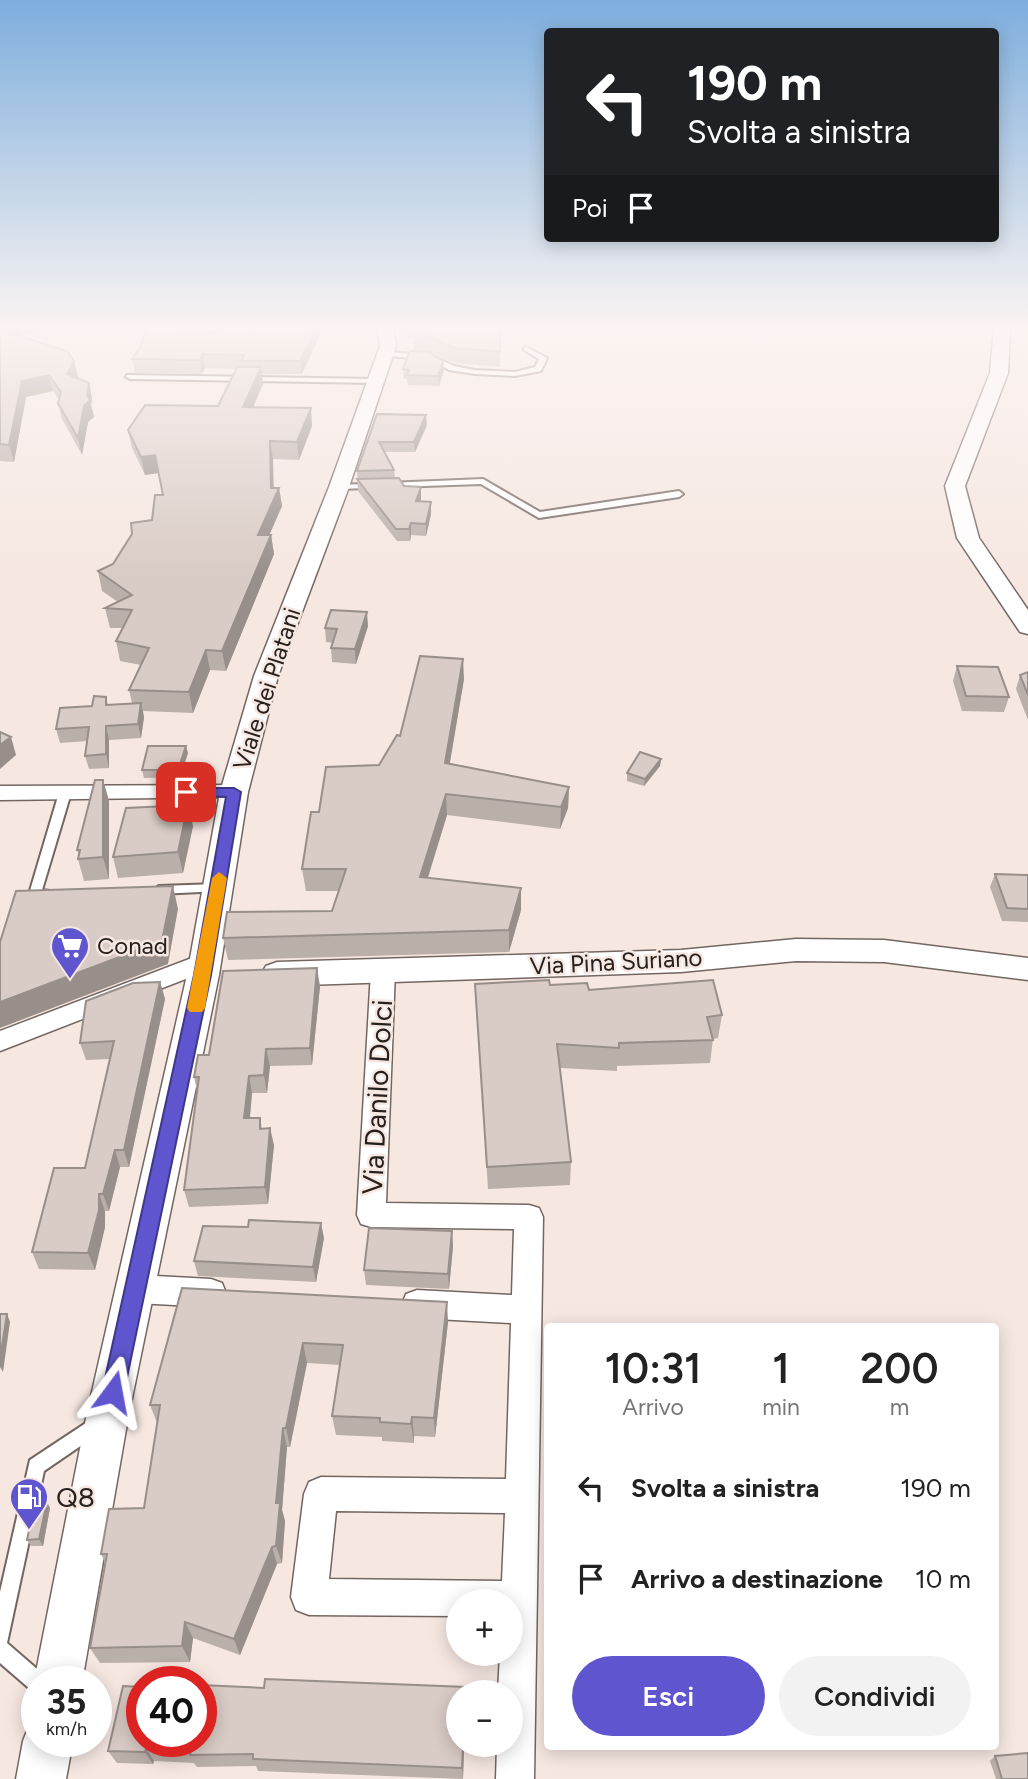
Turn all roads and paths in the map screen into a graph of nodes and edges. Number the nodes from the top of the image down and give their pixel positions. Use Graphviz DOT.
graph roads {
  1 [pos="364,409"];
  2 [pos="985,409"];
  3 [pos="340,486"];
  4 [pos="679,494"];
  5 [pos="1028,627"];
  6 [pos="234,792"];
  7 [pos="0,793"];
  8 [pos="65,793"];
  9 [pos="218,888"];
  10 [pos="139,891"];
  11 [pos="61,893"];
  12 [pos="1028,969"];
  13 [pos="221,971"];
  14 [pos="383,971"];
  15 [pos="0,1041"];
  16 [pos="137,1289"];
  17 [pos="235,1294"];
  18 [pos="388,1303"];
  19 [pos="527,1310"];
  20 [pos="107,1418"];
  21 [pos="522,1496"];
  22 [pos="519,1589"];
  23 [pos="446,1598"];
  24 [pos="0,1637"];
  25 [pos="0,1650"];
  26 [pos="61,1666"];
  27 [pos="518,1666"];
  28 [pos="21,1668"];
  29 [pos="45,1757"];
  30 [pos="41,1779"];
  31 [pos="515,1779"];
  1 -- 3 [label="street, Viale dei Platani"];
  2 -- 5 [label="street"];
  3 -- 4 [label="lane"];
  3 -- 6 [label="street, Viale dei Platani"];
  6 -- 8 [label="street"];
  6 -- 9 [label="street, Viale dei Platani"];
  7 -- 8 [label="street"];
  8 -- 11 [label="lane"];
  9 -- 10 [label="lane"];
  9 -- 13 [label="street, Viale dei Platani"];
  12 -- 14 [label="street, Via Pina Suriano"];
  13 -- 14 [label="street, Via Pina Suriano"];
  13 -- 15 [label="street"];
  13 -- 16 [label="street, Viale dei Platani"];
  14 -- 19 [label="street, Via Danilo Dolci"];
  16 -- 17 [label="street"];
  16 -- 20 [label="street, Viale dei Platani"];
  18 -- 19 [label="street"];
  19 -- 21 [label="street, Via Danilo Dolci"];
  20 -- 24 [label="lane"];
  20 -- 26 [label="street, Viale dei Platani"];
  21 -- 22 [label="street, Via Danilo Dolci"];
  21 -- 23 [label="street"];
  25 -- 28 [label="lane"];
  27 -- 31 [label="street, Via Danilo Dolci"];
  29 -- 30 [label="street"];
}
